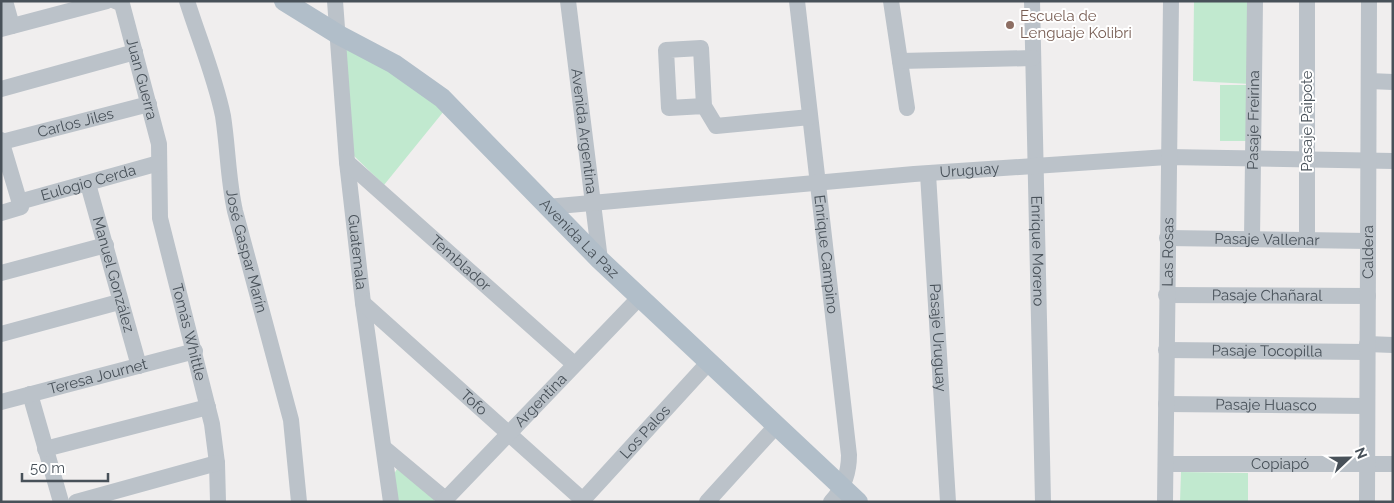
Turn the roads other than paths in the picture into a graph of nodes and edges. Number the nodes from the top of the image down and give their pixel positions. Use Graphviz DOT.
graph roads {
  1 [pos="5,1"];
  2 [pos="108,1"];
  3 [pos="115,1"];
  4 [pos="187,1"];
  5 [pos="284,1"];
  6 [pos="334,1"];
  7 [pos="568,1"];
  8 [pos="797,1"];
  9 [pos="891,1"];
  10 [pos="1032,1"];
  11 [pos="1171,1"];
  12 [pos="1255,1"];
  13 [pos="1307,1"];
  14 [pos="1369,1"];
  15 [pos="62,7"];
  16 [pos="6,28"];
  17 [pos="339,35"];
  18 [pos="135,52"];
  19 [pos="1033,58"];
  20 [pos="900,61"];
  21 [pos="1369,81"];
  22 [pos="1393,82"];
  23 [pos="1,89"];
  24 [pos="149,104"];
  25 [pos="704,106"];
  26 [pos="907,108"];
  27 [pos="810,117"];
  28 [pos="2,141"];
  29 [pos="1167,157"];
  30 [pos="1253,158"];
  31 [pos="1307,159"];
  32 [pos="1368,160"];
  33 [pos="1393,160"];
  34 [pos="347,162"];
  35 [pos="159,163"];
  36 [pos="1036,167"];
  37 [pos="928,174"];
  38 [pos="88,184"];
  39 [pos="817,184"];
  40 [pos="592,202"];
  41 [pos="20,205"];
  42 [pos="547,207"];
  43 [pos="1,213"];
  44 [pos="1167,238"];
  45 [pos="1252,239"];
  46 [pos="1307,240"];
  47 [pos="1368,241"];
  48 [pos="106,245"];
  49 [pos="600,260"];
  50 [pos="1,273"];
  51 [pos="1166,295"];
  52 [pos="1368,296"];
  53 [pos="639,298"];
  54 [pos="119,302"];
  55 [pos="363,303"];
  56 [pos="1,334"];
  57 [pos="1393,345"];
  58 [pos="1367,348"];
  59 [pos="1166,350"];
  60 [pos="195,351"];
  61 [pos="709,362"];
  62 [pos="574,364"];
  63 [pos="139,366"];
  64 [pos="30,394"];
  65 [pos="1,402"];
  66 [pos="1166,404"];
  67 [pos="1367,406"];
  68 [pos="208,407"];
  69 [pos="776,426"];
  70 [pos="509,433"];
  71 [pos="384,448"];
  72 [pos="46,449"];
  73 [pos="217,464"];
  74 [pos="1166,464"];
  75 [pos="1367,464"];
  76 [pos="1393,464"];
  77 [pos="837,494"];
  78 [pos="444,501"];
  79 [pos="583,501"];
  80 [pos="61,502"];
  81 [pos="76,502"];
  82 [pos="218,502"];
  83 [pos="299,502"];
  84 [pos="391,502"];
  85 [pos="706,502"];
  86 [pos="858,502"];
  87 [pos="948,502"];
  88 [pos="1044,502"];
  89 [pos="1164,502"];
  90 [pos="1367,502"];
  1 -- 16 [label="street"];
  2 -- 15 [label="street"];
  3 -- 18 [label="street, Juan Guerra"];
  4 -- 83 [label="street, José Gaspar Marín"];
  5 -- 17 [label="main road, Avenida La Paz"];
  6 -- 17 [label="street, Guatemala"];
  7 -- 40 [label="street, Avenida Argentina"];
  8 -- 27 [label="street, Enrique Campino"];
  9 -- 20 [label="street"];
  10 -- 19 [label="street, Enrique Moreno"];
  11 -- 29 [label="street, Las Rosas"];
  12 -- 30 [label="street, Pasaje Freirina"];
  13 -- 31 [label="street, Pasaje Paipote"];
  14 -- 21 [label="street, Caldera"];
  15 -- 16 [label="street"];
  17 -- 34 [label="street, Guatemala"];
  17 -- 42 [label="main road, Avenida La Paz"];
  18 -- 23 [label="street"];
  18 -- 24 [label="street, Juan Guerra"];
  19 -- 20 [label="street"];
  19 -- 36 [label="street, Enrique Moreno"];
  20 -- 26 [label="street"];
  21 -- 22 [label="street"];
  21 -- 32 [label="street, Caldera"];
  24 -- 28 [label="street, Carlos Jiles"];
  24 -- 35 [label="street, Juan Guerra"];
  25 -- 27 [label="street"];
  27 -- 39 [label="street, Enrique Campino"];
  28 -- 41 [label="street"];
  29 -- 30 [label="street, Uruguay"];
  29 -- 36 [label="street, Uruguay"];
  29 -- 44 [label="street, Las Rosas"];
  30 -- 31 [label="street, Uruguay"];
  30 -- 45 [label="street, Pasaje Freirina"];
  31 -- 32 [label="street, Uruguay"];
  31 -- 46 [label="street, Pasaje Paipote"];
  32 -- 33 [label="street, Uruguay"];
  32 -- 47 [label="street, Caldera"];
  34 -- 55 [label="street, Guatemala"];
  34 -- 62 [label="street, Temblador"];
  35 -- 38 [label="street, Eulogio Cerda"];
  35 -- 60 [label="street, Tomás Whittle"];
  36 -- 37 [label="street, Uruguay"];
  36 -- 88 [label="street, Enrique Moreno"];
  37 -- 39 [label="street, Uruguay"];
  37 -- 87 [label="street, Pasaje Uruguay"];
  38 -- 41 [label="street, Eulogio Cerda"];
  38 -- 48 [label="street, Manuel González"];
  39 -- 40 [label="street, Uruguay"];
  39 -- 77 [label="street, Enrique Campino"];
  40 -- 42 [label="street, Uruguay"];
  40 -- 49 [label="street, Avenida Argentina"];
  41 -- 43 [label="street, Eulogio Cerda"];
  42 -- 49 [label="main road, Avenida La Paz"];
  44 -- 45 [label="street, Pasaje Vallenar"];
  44 -- 51 [label="street, Las Rosas"];
  45 -- 46 [label="street, Pasaje Vallenar"];
  46 -- 47 [label="street, Pasaje Vallenar"];
  47 -- 52 [label="street, Caldera"];
  48 -- 50 [label="street"];
  48 -- 54 [label="street, Manuel González"];
  49 -- 53 [label="main road, Avenida La Paz"];
  51 -- 52 [label="street, Pasaje Chañaral"];
  51 -- 59 [label="street, Las Rosas"];
  52 -- 58 [label="street, Caldera"];
  53 -- 61 [label="main road, Avenida La Paz"];
  53 -- 62 [label="street, Argentina"];
  54 -- 56 [label="street"];
  54 -- 63 [label="street, Manuel González"];
  55 -- 70 [label="street, Tofo"];
  55 -- 71 [label="street, Guatemala"];
  57 -- 58 [label="street, Pasaje Tocopilla"];
  58 -- 59 [label="street, Pasaje Tocopilla"];
  58 -- 67 [label="street, Caldera"];
  59 -- 66 [label="street, Las Rosas"];
  60 -- 63 [label="street, Teresa Journet"];
  60 -- 68 [label="street, Tomás Whittle"];
  61 -- 69 [label="main road, Avenida La Paz"];
  61 -- 79 [label="street, Los Palos"];
  62 -- 70 [label="street, Argentina"];
  63 -- 64 [label="street, Teresa Journet"];
  64 -- 65 [label="street, Teresa Journet"];
  64 -- 72 [label="street"];
  66 -- 67 [label="street, Pasaje Huasco"];
  66 -- 74 [label="street, Las Rosas"];
  67 -- 75 [label="street, Caldera"];
  68 -- 72 [label="street"];
  68 -- 73 [label="street, Tomás Whittle"];
  69 -- 77 [label="main road, Avenida La Paz"];
  69 -- 85 [label="street"];
  70 -- 78 [label="street, Argentina"];
  70 -- 79 [label="street, Tofo"];
  71 -- 78 [label="street"];
  71 -- 84 [label="street, Guatemala"];
  72 -- 80 [label="street"];
  73 -- 81 [label="street"];
  73 -- 82 [label="street, Tomás Whittle"];
  74 -- 75 [label="street, Copiapó"];
  74 -- 89 [label="street, Las Rosas"];
  75 -- 76 [label="street, Copiapó"];
  75 -- 90 [label="street, Caldera"];
  77 -- 86 [label="main road, Avenida La Paz"];
}
